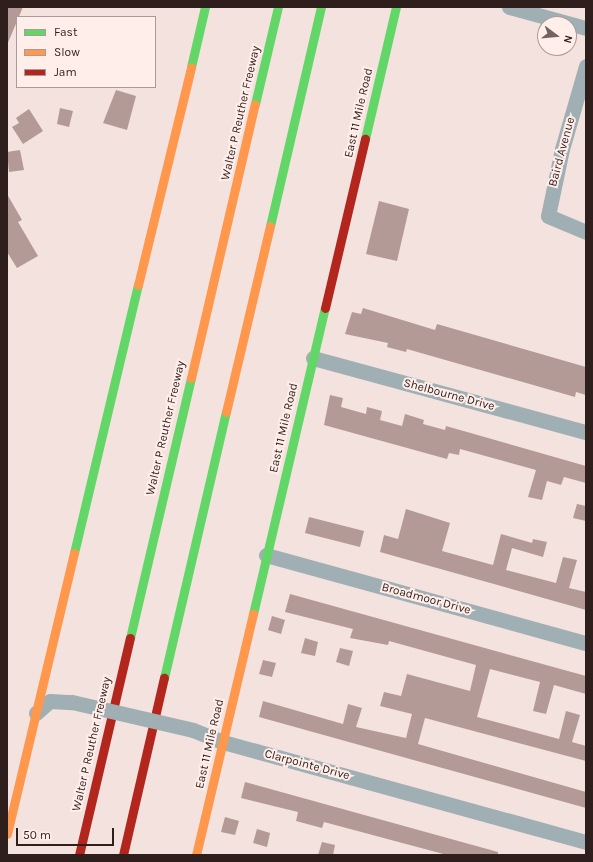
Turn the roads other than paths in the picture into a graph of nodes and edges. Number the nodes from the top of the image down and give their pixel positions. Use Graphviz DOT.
graph roads {
  1 [pos="205,7"];
  2 [pos="278,7"];
  3 [pos="321,7"];
  4 [pos="396,7"];
  5 [pos="509,7"];
  6 [pos="586,28"];
  7 [pos="586,66"];
  8 [pos="586,232"];
  9 [pos="313,358"];
  10 [pos="586,432"];
  11 [pos="266,555"];
  12 [pos="586,643"];
  13 [pos="34,716"];
  14 [pos="223,742"];
  15 [pos="7,834"];
  16 [pos="586,842"];
  17 [pos="79,855"];
  18 [pos="123,855"];
  19 [pos="196,855"];
  1 -- 13 [label="main road"];
  2 -- 17 [label="main road, Walter P Reuther Freeway"];
  3 -- 18 [label="main road"];
  4 -- 9 [label="main road, East 11 Mile Road"];
  5 -- 6 [label="street"];
  7 -- 8 [label="street, Baird Avenue"];
  9 -- 10 [label="street, Shelbourne Drive"];
  9 -- 11 [label="main road, East 11 Mile Road"];
  11 -- 12 [label="street, Broadmoor Drive"];
  11 -- 14 [label="main road, East 11 Mile Road"];
  13 -- 14 [label="street, Clarpointe Drive, bridge"];
  13 -- 15 [label="main road"];
  14 -- 16 [label="street, Clarpointe Drive"];
  14 -- 19 [label="main road, East 11 Mile Road"];
}
